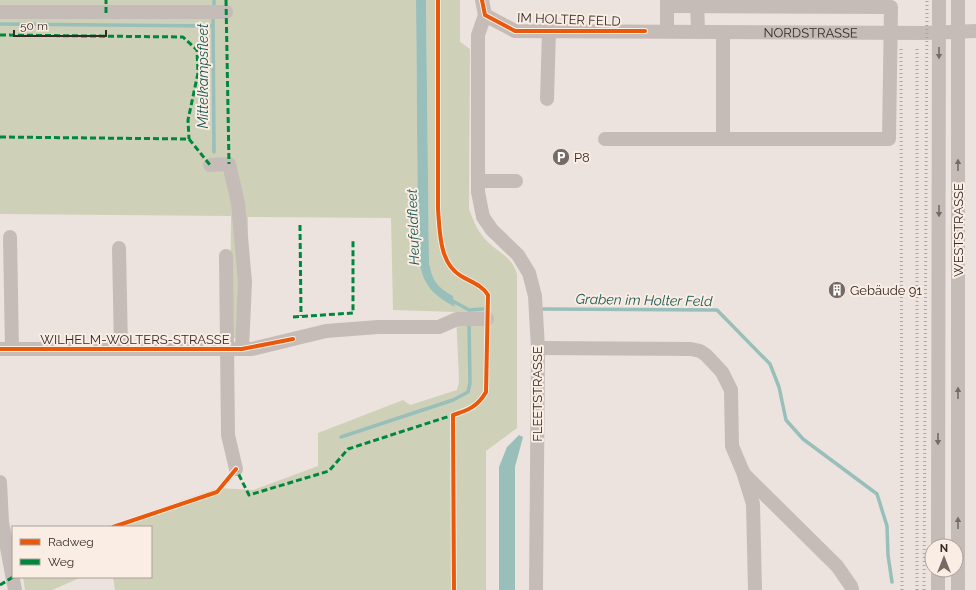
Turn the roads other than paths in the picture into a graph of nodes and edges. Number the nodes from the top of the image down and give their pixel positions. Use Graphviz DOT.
graph roads {
  1 [pos="482,0"];
  2 [pos="939,0"];
  3 [pos="958,0"];
  4 [pos="667,3"];
  5 [pos="697,3"];
  6 [pos="0,12"];
  7 [pos="217,12"];
  8 [pos="486,14"];
  9 [pos="549,31"];
  10 [pos="645,31"];
  11 [pos="667,31"];
  12 [pos="698,31"];
  13 [pos="976,31"];
  14 [pos="723,32"];
  15 [pos="891,32"];
  16 [pos="958,32"];
  17 [pos="939,33"];
  18 [pos="547,99"];
  19 [pos="939,126"];
  20 [pos="958,126"];
  21 [pos="605,139"];
  22 [pos="723,139"];
  23 [pos="210,164"];
  24 [pos="478,180"];
  25 [pos="516,181"];
  26 [pos="10,237"];
  27 [pos="119,248"];
  28 [pos="226,256"];
  29 [pos="486,319"];
  30 [pos="939,333"];
  31 [pos="958,334"];
  32 [pos="6,348"];
  33 [pos="121,348"];
  34 [pos="228,348"];
  35 [pos="538,348"];
  36 [pos="242,349"];
  37 [pos="236,469"];
  38 [pos="743,472"];
  39 [pos="0,482"];
  40 [pos="938,489"];
  41 [pos="958,489"];
  42 [pos="938,538"];
  43 [pos="12,571"];
  44 [pos="14,578"];
  45 [pos="938,578"];
  46 [pos="16,590"];
  47 [pos="536,590"];
  48 [pos="755,590"];
  49 [pos="852,590"];
  50 [pos="938,590"];
  51 [pos="958,590"];
  1 -- 8 [label="street"];
  2 -- 17 [label="street, WESTSTRASSE"];
  3 -- 16 [label="street, WESTSTRASSE"];
  4 -- 5 [label="street"];
  4 -- 11 [label="street"];
  5 -- 12 [label="street"];
  5 -- 15 [label="street"];
  6 -- 7 [label="street"];
  8 -- 9 [label="street, IM HOLTER FELD"];
  8 -- 24 [label="street"];
  9 -- 10 [label="street, IM HOLTER FELD"];
  9 -- 18 [label="street"];
  10 -- 11 [label="street, NORDSTRASSE"];
  11 -- 12 [label="street, NORDSTRASSE"];
  12 -- 14 [label="street, NORDSTRASSE"];
  13 -- 16 [label="street, NORDSTRASSE"];
  14 -- 15 [label="street, NORDSTRASSE"];
  14 -- 22 [label="street"];
  15 -- 17 [label="street, NORDSTRASSE"];
  15 -- 22 [label="street"];
  16 -- 17 [label="street, NORDSTRASSE"];
  16 -- 20 [label="street, WESTSTRASSE"];
  17 -- 19 [label="street, WESTSTRASSE, one-way"];
  19 -- 20 [label="street"];
  19 -- 30 [label="street, WESTSTRASSE, one-way"];
  31 -- 20 [label="street, WESTSTRASSE, one-way"];
  21 -- 22 [label="street"];
  23 -- 36 [label="street"];
  24 -- 25 [label="street"];
  24 -- 35 [label="street, FLEETSTRASSE"];
  26 -- 32 [label="street, WILHELM-WOLTERS-STRASSE"];
  27 -- 33 [label="street, WILHELM-WOLTERS-STRASSE"];
  28 -- 34 [label="street, WILHELM-WOLTERS-STRASSE"];
  29 -- 36 [label="street, WILHELM-WOLTERS-STRASSE"];
  30 -- 31 [label="street"];
  30 -- 40 [label="street, WESTSTRASSE, one-way"];
  41 -- 31 [label="street, WESTSTRASSE, one-way"];
  32 -- 33 [label="street, WILHELM-WOLTERS-STRASSE"];
  33 -- 34 [label="street, WILHELM-WOLTERS-STRASSE"];
  34 -- 36 [label="street, WILHELM-WOLTERS-STRASSE"];
  34 -- 37 [label="street, WILHELM-WOLTERS-STRASSE"];
  35 -- 38 [label="street"];
  35 -- 47 [label="street, FLEETSTRASSE"];
  38 -- 48 [label="street"];
  38 -- 49 [label="street"];
  39 -- 43 [label="street"];
  40 -- 41 [label="street"];
  40 -- 42 [label="street, WESTSTRASSE"];
  51 -- 41 [label="street, WESTSTRASSE, one-way"];
  44 -- 46 [label="street"];
  45 -- 50 [label="street"];
}
